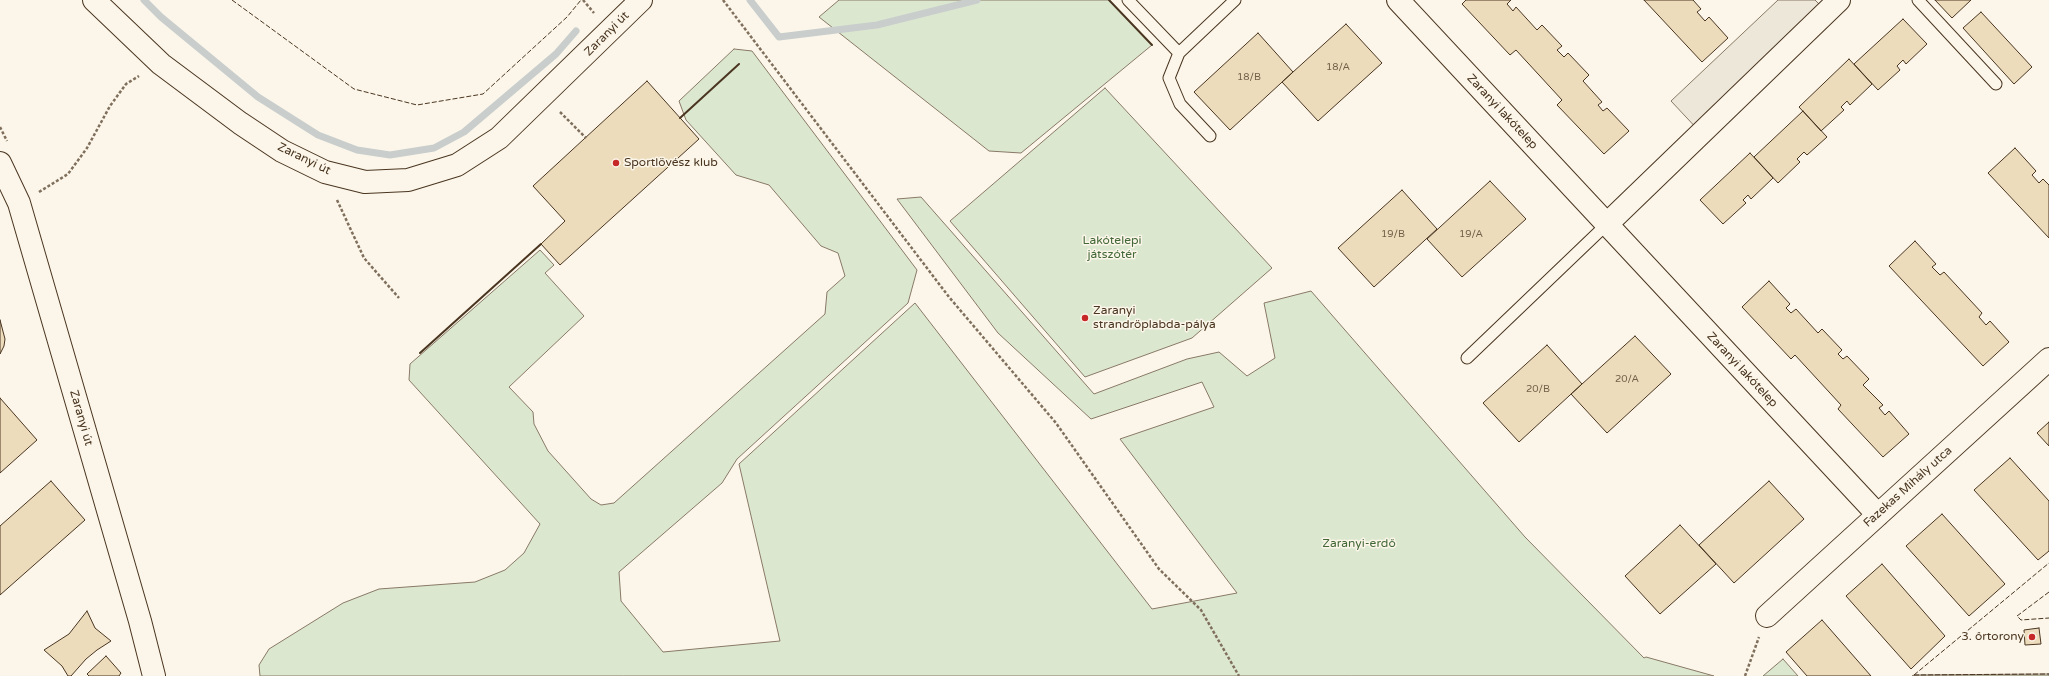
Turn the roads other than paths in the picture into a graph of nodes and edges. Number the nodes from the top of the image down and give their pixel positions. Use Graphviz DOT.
graph roads {
  1 [pos="94,0"];
  2 [pos="641,0"];
  3 [pos="1128,0"];
  4 [pos="1235,0"];
  5 [pos="1398,0"];
  6 [pos="1839,0"];
  7 [pos="1918,0"];
  8 [pos="1179,53"];
  9 [pos="1996,84"];
  10 [pos="1210,136"];
  11 [pos="0,163"];
  12 [pos="1606,225"];
  13 [pos="1467,358"];
  14 [pos="2049,359"];
  15 [pos="1878,515"];
  16 [pos="1767,616"];
  17 [pos="154,676"];
  1 -- 2 [label="street, Zaranyi út"];
  3 -- 8 [label="lane"];
  4 -- 8 [label="lane"];
  5 -- 12 [label="street, Zaranyi lakótelep"];
  6 -- 12 [label="street"];
  7 -- 9 [label="lane"];
  8 -- 10 [label="lane"];
  11 -- 17 [label="street, Zaranyi út"];
  12 -- 13 [label="lane"];
  12 -- 15 [label="street, Zaranyi lakótelep"];
  14 -- 15 [label="street, Fazekas Mihály utca"];
  15 -- 16 [label="street, Fazekas Mihály utca"];
}
